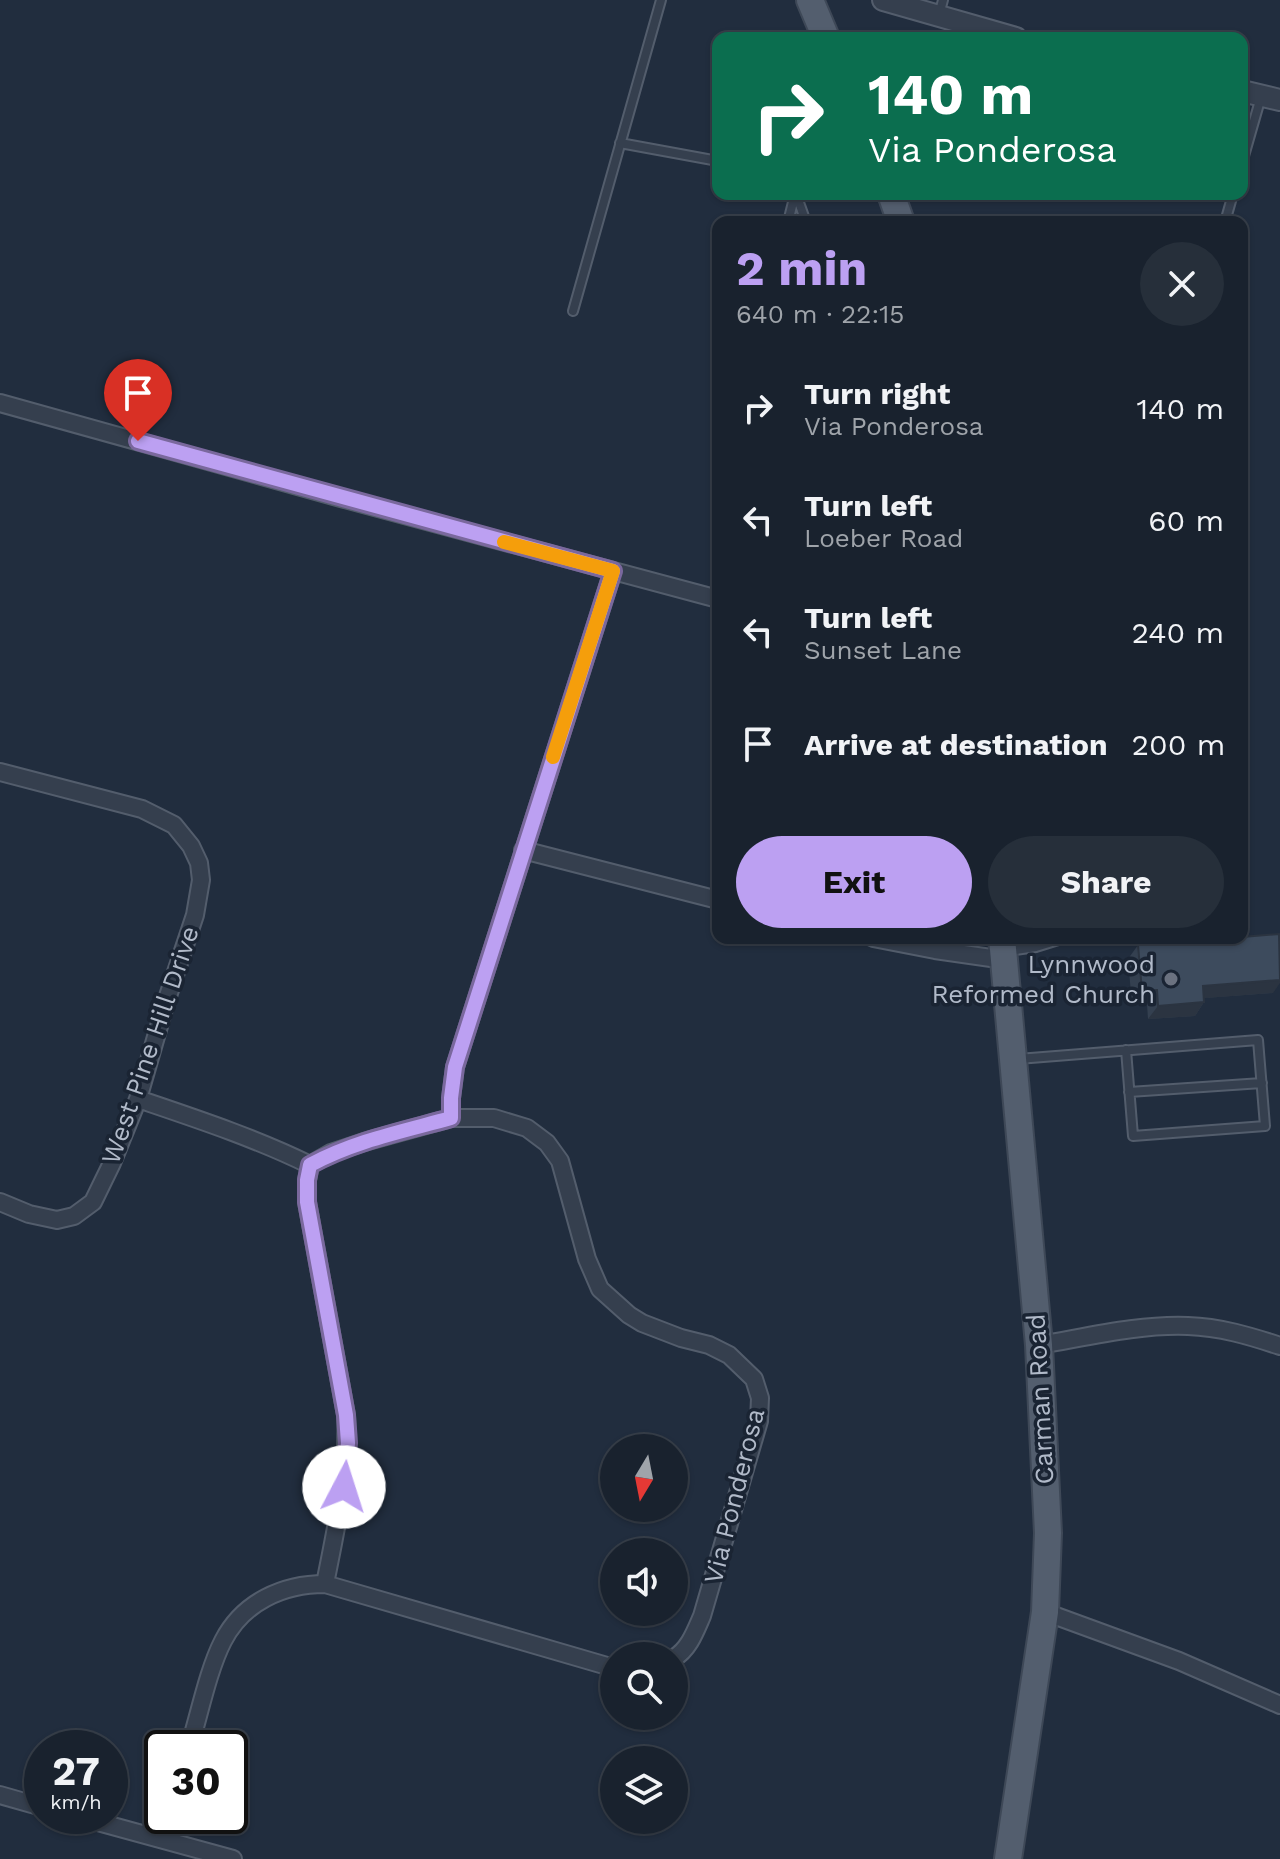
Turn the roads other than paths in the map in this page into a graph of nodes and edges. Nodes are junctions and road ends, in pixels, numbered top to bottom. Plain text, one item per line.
1 (661, 0) edge
2 (810, 0) edge
3 (883, 0) edge
4 (941, 8) edge
5 (823, 32) edge
6 (1001, 32) edge
7 (1261, 96) edge
8 (1248, 142) edge
9 (620, 143) junction
10 (712, 160) edge
11 (573, 311) dead end
12 (0, 403) edge
13 (613, 571) junction
14 (712, 597) edge
15 (0, 772) edge
16 (523, 850) junction
17 (712, 898) edge
18 (941, 944) edge
19 (1046, 944) edge
20 (1004, 950) edge
21 (1126, 1050) junction
22 (1013, 1059) junction
23 (1262, 1083) junction
24 (1129, 1092) junction
25 (138, 1099) junction
26 (451, 1118) junction
27 (310, 1165) junction
28 (0, 1202) edge
29 (1039, 1345) junction
30 (1280, 1346) edge
31 (325, 1584) junction
32 (1045, 1612) junction
33 (688, 1644) edge
34 (600, 1664) edge
35 (1280, 1705) edge
36 (194, 1730) edge
37 (0, 1795) edge
38 (24, 1802) edge
39 (128, 1830) edge
40 (165, 1834) edge
41 (163, 1839) junction
42 (233, 1859) edge
43 (1008, 1859) edge

1 - 9 lane
2 - 5 main road
3 - 4 street
4 - 6 street
7 - 8 lane
9 - 10 lane
9 - 11 lane
12 - 13 street
13 - 14 street
13 - 16 street
15 - 25 street, West Pine Hill Drive
16 - 17 street
16 - 26 street
18 - 20 street
19 - 20 lane
20 - 22 main road, Carman Road
21 - 22 lane
21 - 23 lane
21 - 24 lane
22 - 29 main road, Carman Road
23 - 24 lane
23 - 24 lane
25 - 27 street
25 - 28 street, West Pine Hill Drive
26 - 27 street, Via Ponderosa
26 - 33 street, Via Ponderosa
27 - 31 street
29 - 30 street
29 - 32 main road, Carman Road
31 - 34 street
31 - 36 street
32 - 35 street
32 - 43 main road, Carman Road
37 - 38 street
39 - 41 street
40 - 41 street
41 - 42 street

